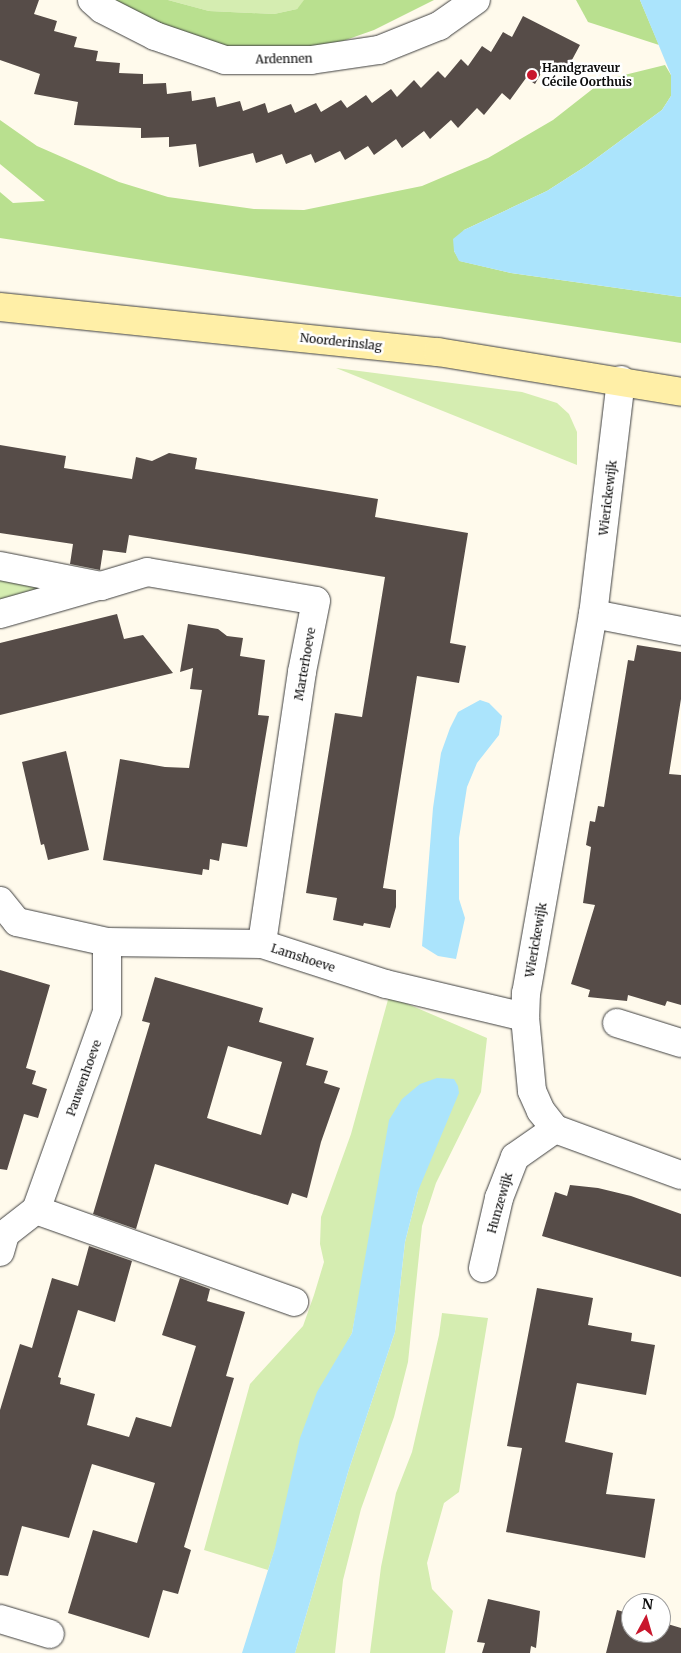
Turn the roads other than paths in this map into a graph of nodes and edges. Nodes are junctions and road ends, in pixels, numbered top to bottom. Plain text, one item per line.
1 (92, 0) edge
2 (476, 0) edge
3 (0, 307) edge
4 (621, 380) junction
5 (681, 392) edge
6 (0, 566) edge
7 (101, 586) junction
8 (0, 614) edge
9 (593, 614) junction
10 (681, 632) edge
11 (0, 901) edge
12 (107, 942) junction
13 (262, 944) junction
14 (525, 1017) junction
15 (617, 1023) dead end
16 (681, 1043) edge
17 (555, 1129) junction
18 (681, 1175) edge
19 (36, 1210) junction
20 (0, 1252) edge
21 (483, 1268) dead end
22 (294, 1302) dead end
23 (0, 1620) edge
24 (50, 1634) dead end

1 - 2 street, Ardennen
3 - 4 main road, Noorderinslag
4 - 5 main road, Noorderinslag
4 - 9 street, Wierickewijk
6 - 7 street, Marterhoeve
7 - 8 street, Marterhoeve
7 - 13 street, Marterhoeve
9 - 10 street
9 - 14 street, Wierickewijk
11 - 12 street, Lamshoeve
12 - 13 street, Lamshoeve
12 - 19 street, Pauwenhoeve
13 - 14 street, Lamshoeve
14 - 17 street, Wierickewijk
15 - 16 street
17 - 18 street
17 - 21 street, Hunzewijk
19 - 20 street
19 - 22 street
23 - 24 street

